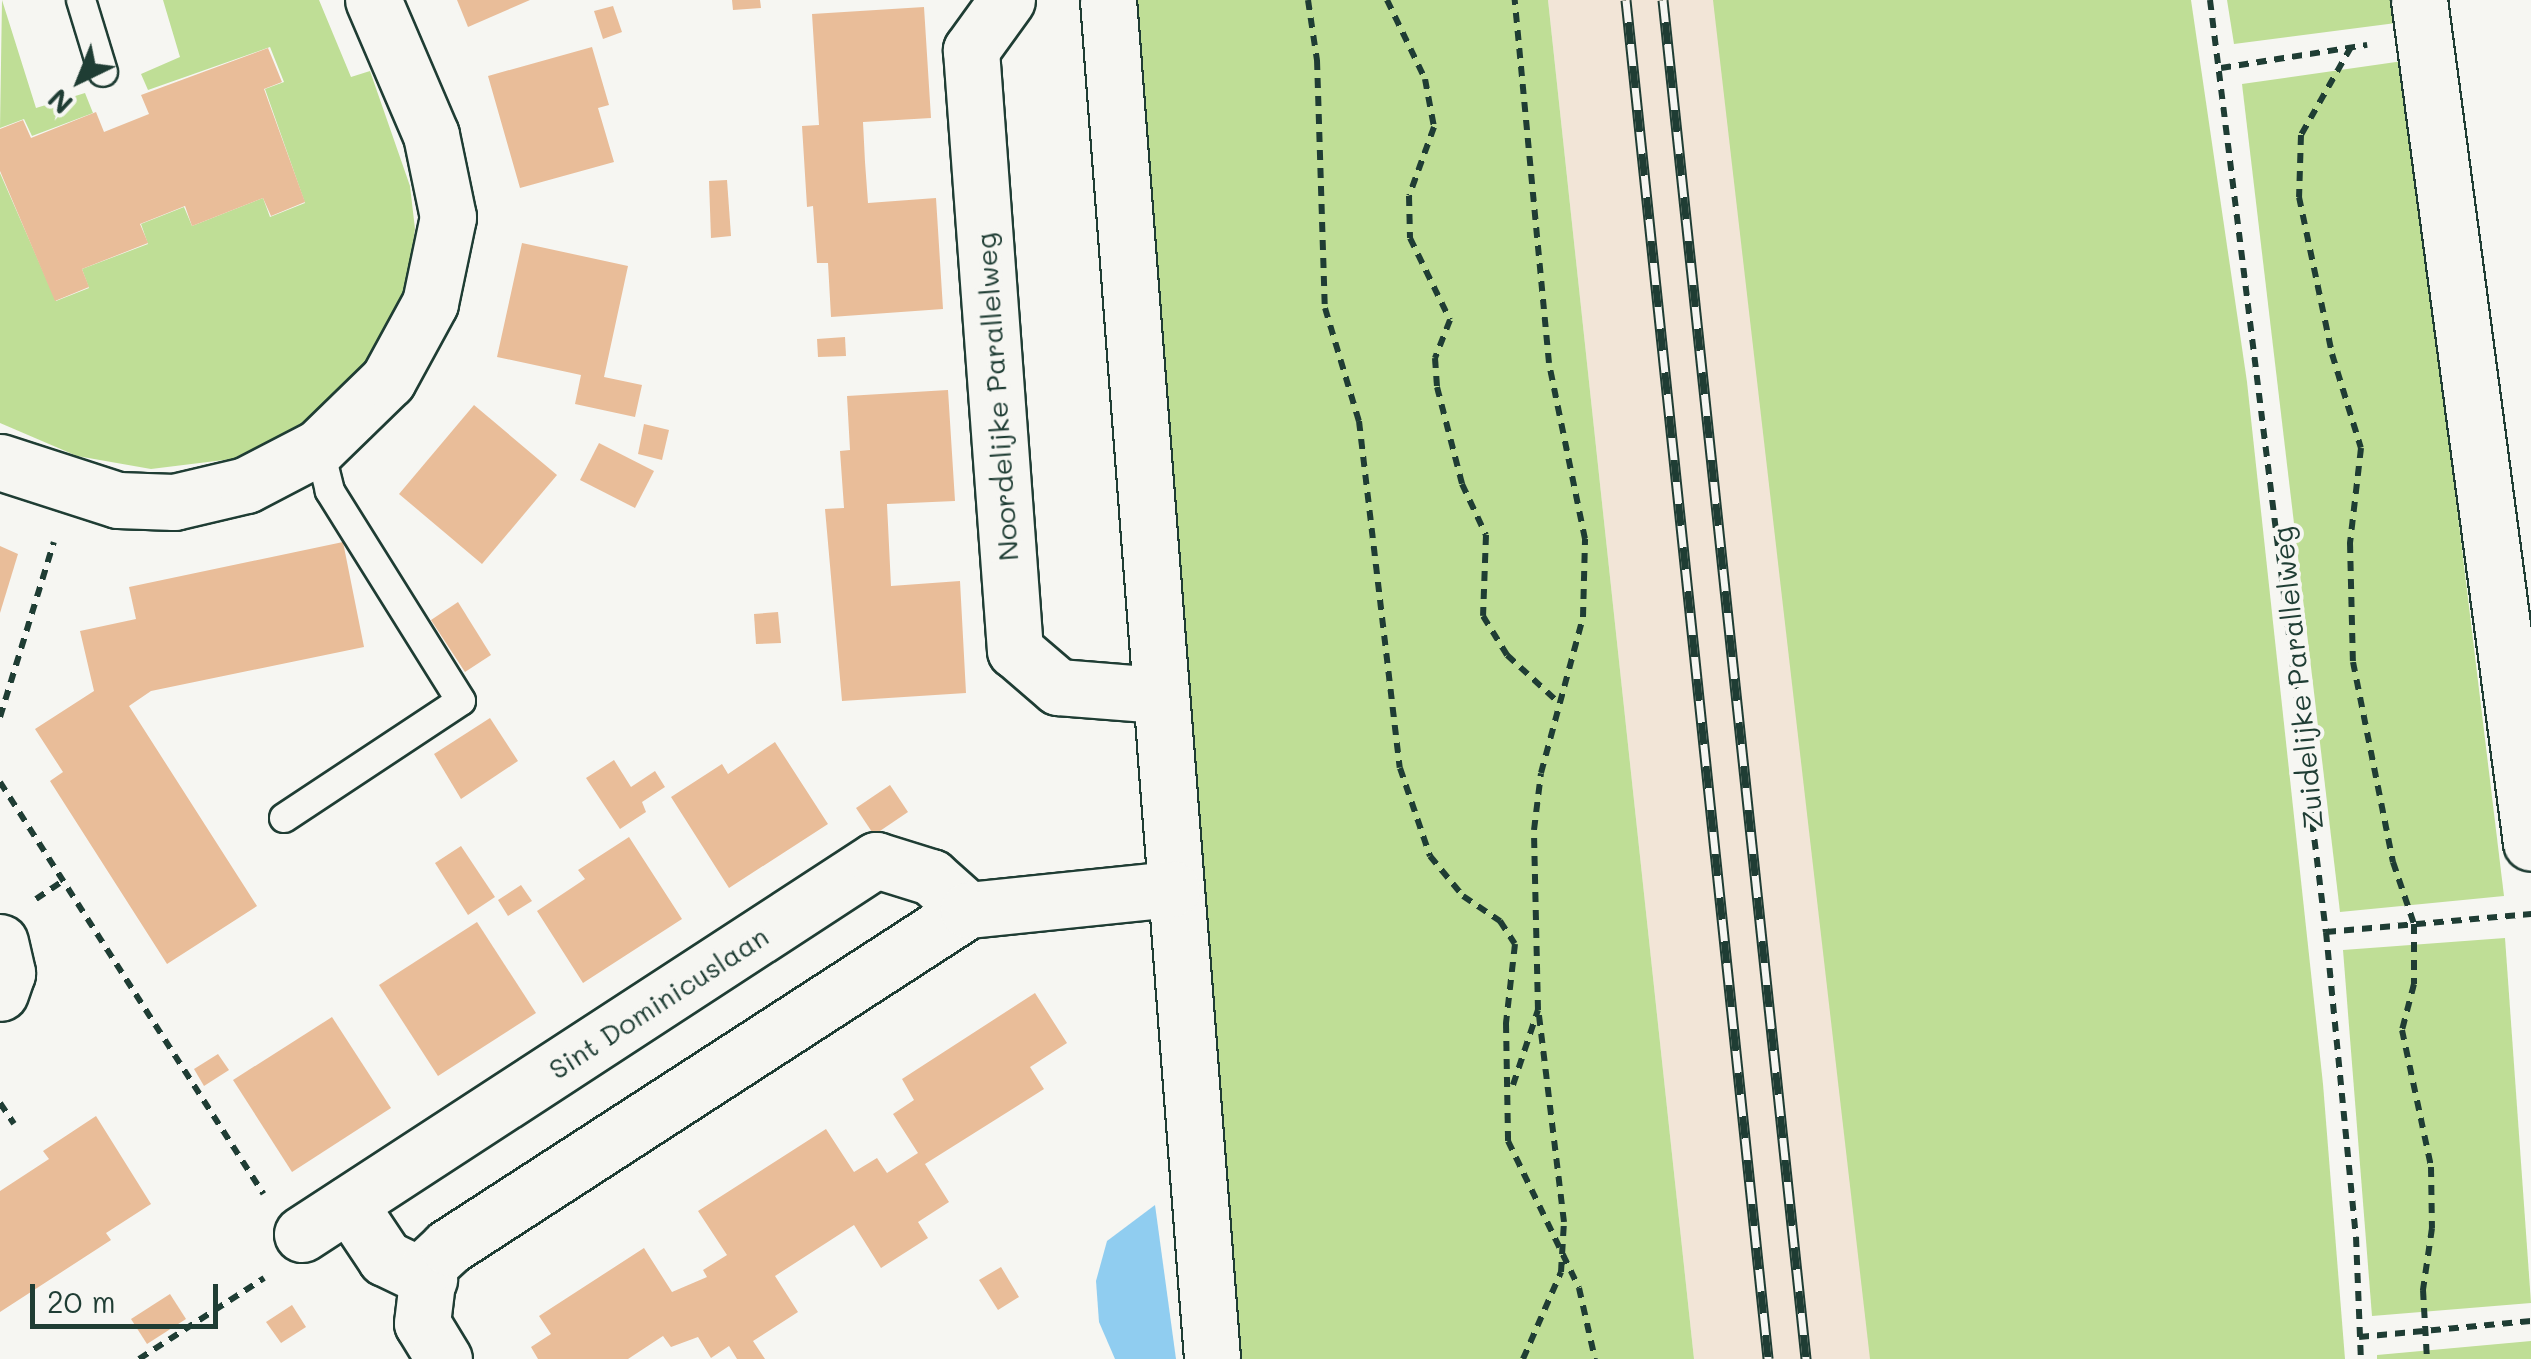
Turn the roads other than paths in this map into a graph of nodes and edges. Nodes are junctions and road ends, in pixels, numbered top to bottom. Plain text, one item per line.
1 (81, 0) edge
2 (373, 0) edge
3 (1007, 0) edge
4 (1108, 0) edge
5 (2422, 18) edge
6 (103, 72) dead end
7 (319, 448) junction
8 (0, 462) edge
9 (1157, 694) junction
10 (284, 818) dead end
11 (2531, 843) edge
12 (1172, 889) junction
13 (968, 910) junction
14 (0, 942) edge
15 (0, 993) edge
16 (350, 1204) junction
17 (298, 1237) road end
18 (429, 1279) junction
19 (444, 1359) edge
20 (1212, 1359) edge

1 - 6 lane
2 - 7 street
3 - 9 street, Noordelijke Parallelweg
4 - 9 street
5 - 11 street
7 - 8 street
7 - 10 lane
9 - 12 street
12 - 13 street
12 - 20 street
13 - 16 street, Sint Dominicuslaan
13 - 18 street
14 - 15 street
16 - 17 street, Sint Dominicuslaan
16 - 18 street
18 - 19 street

